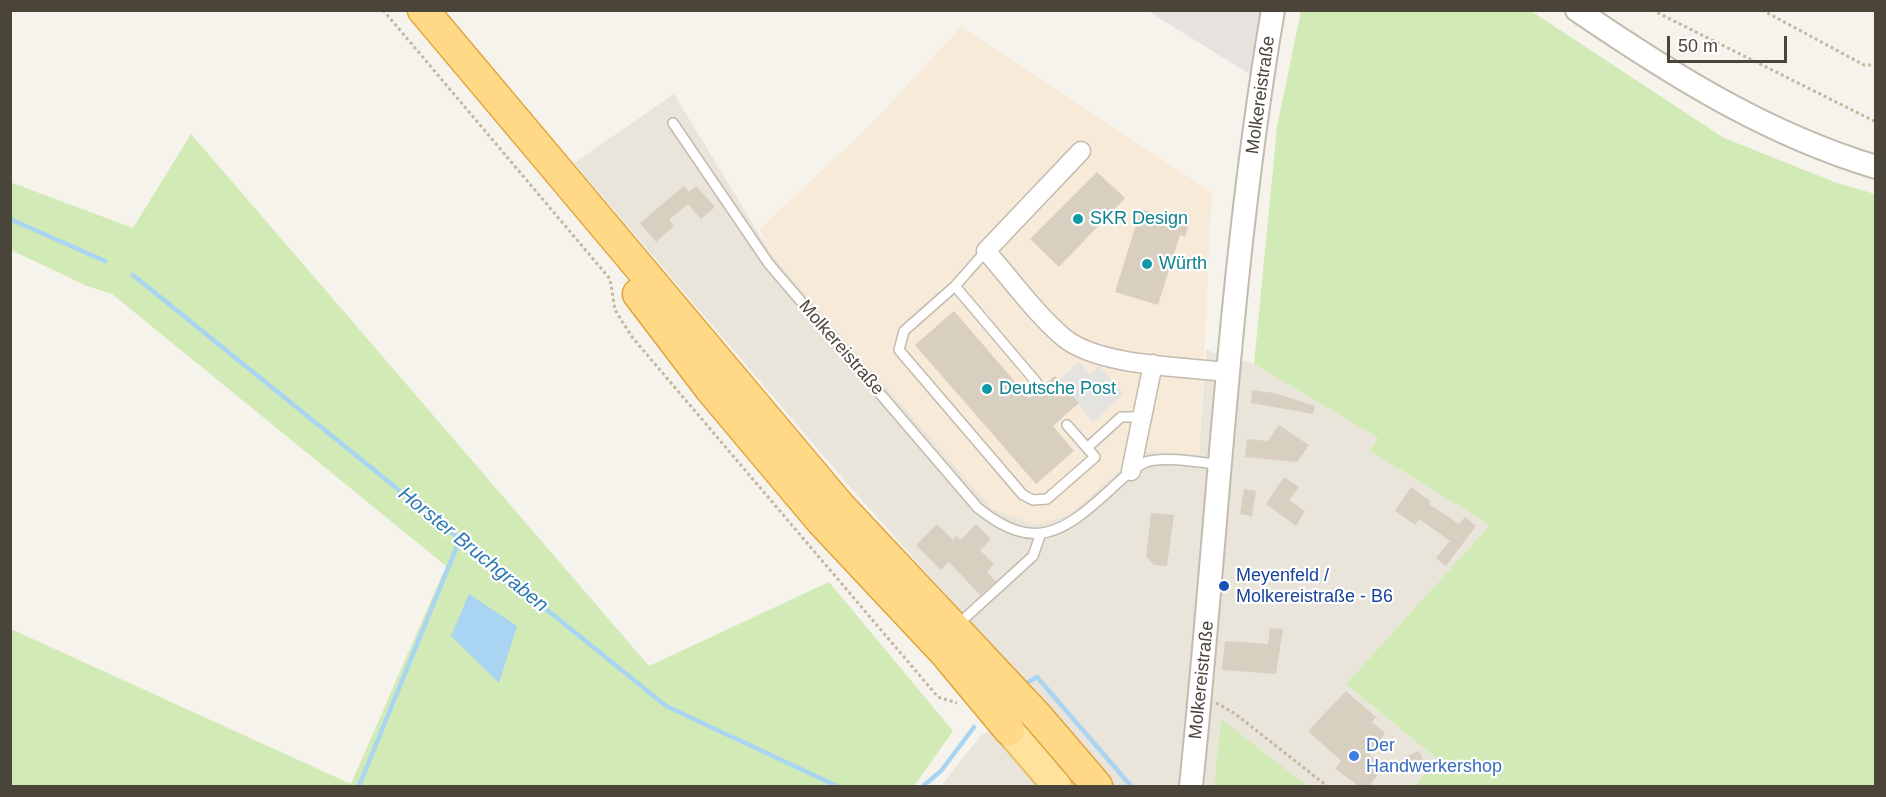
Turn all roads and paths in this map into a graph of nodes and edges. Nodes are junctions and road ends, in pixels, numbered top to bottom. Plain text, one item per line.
1 (402, 10) edge
2 (423, 10) edge
3 (1273, 10) edge
4 (1577, 10) edge
5 (1652, 10) edge
6 (1666, 10) edge
7 (1762, 10) edge
8 (1663, 16) junction
9 (1875, 64) edge
10 (1875, 122) edge
11 (673, 123) dead end
12 (1081, 151) dead end
13 (1875, 167) edge
14 (986, 251) junction
15 (955, 286) junction
16 (1153, 364) junction
17 (1228, 372) junction
18 (1037, 383) dead end
19 (1142, 417) junction
20 (1068, 425) dead end
21 (1087, 448) junction
22 (1222, 465) junction
23 (1131, 471) junction
24 (1041, 533) junction
25 (966, 617) dead end
26 (1200, 701) junction
27 (1009, 730) joint
28 (1057, 786) edge
29 (1097, 786) edge
30 (1191, 786) edge
31 (1327, 786) edge

1 - 27 highway
2 - 29 highway
3 - 17 street, Molkereistraße
4 - 13 street
5 - 8 path
6 - 8 path
7 - 9 path
8 - 10 path
11 - 24 lane, Molkereistraße
12 - 14 street
14 - 15 lane
14 - 16 street
15 - 18 lane
15 - 21 lane
16 - 17 street
16 - 19 street
17 - 22 street, Molkereistraße
19 - 21 lane
19 - 23 street
20 - 21 lane
22 - 23 lane, Molkereistraße
22 - 26 street, Molkereistraße
23 - 24 lane, Molkereistraße
24 - 25 lane
26 - 30 street, Molkereistraße
26 - 31 path
27 - 28 main road

